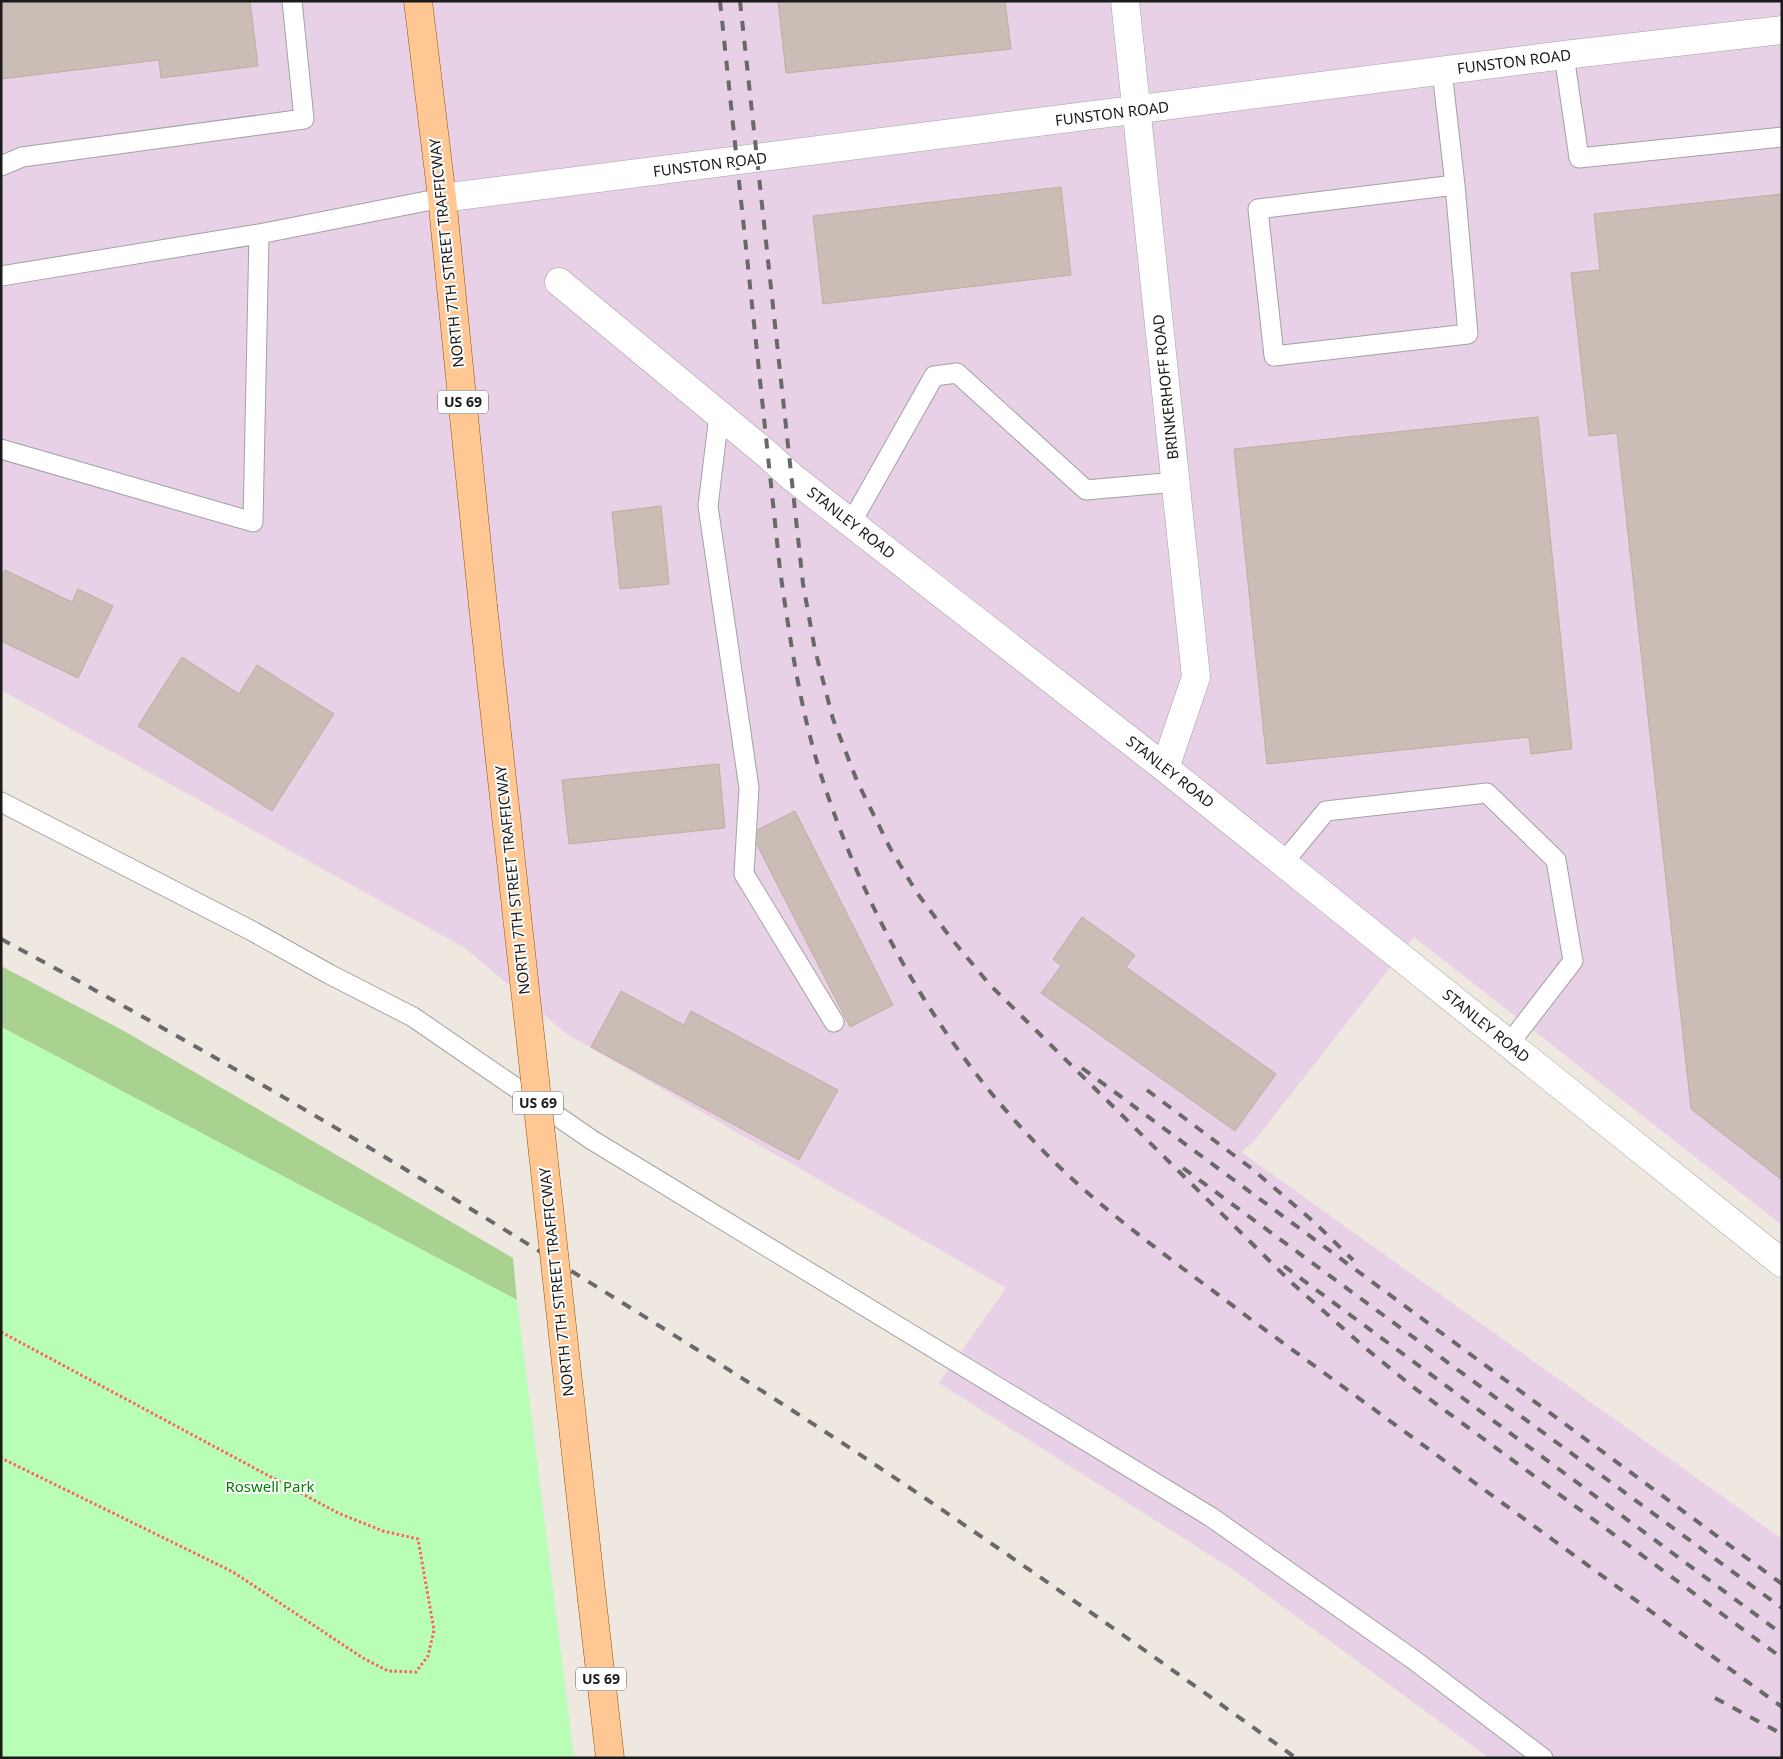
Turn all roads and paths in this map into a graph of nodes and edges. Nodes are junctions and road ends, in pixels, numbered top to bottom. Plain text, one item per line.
1 (292, 1) edge
2 (418, 1) edge
3 (1125, 1) edge
4 (1782, 30) edge
5 (1564, 55) junction
6 (1442, 71) junction
7 (1137, 111) junction
8 (1782, 136) edge
9 (1, 166) edge
10 (1455, 185) junction
11 (442, 198) junction
12 (259, 234) junction
13 (1, 276) edge
14 (559, 282) dead end
15 (719, 415) junction
16 (1, 449) edge
17 (1176, 482) junction
18 (851, 523) junction
19 (1165, 768) junction
20 (1, 802) edge
21 (1283, 863) junction
22 (834, 1022) dead end
23 (1509, 1044) junction
24 (1782, 1262) edge
25 (1, 1332) edge
26 (1, 1458) edge
27 (610, 1758) edge
28 (1543, 1758) edge

1 - 9 lane
2 - 11 main road, NORTH 7TH STREET TRAFFICWAY / US 69
3 - 7 street, BRINKERHOFF ROAD
4 - 5 street, FUNSTON ROAD
5 - 6 street, FUNSTON ROAD
5 - 8 lane
6 - 7 street, FUNSTON ROAD
6 - 10 lane
7 - 11 street, FUNSTON ROAD
7 - 17 street, BRINKERHOFF ROAD
10 - 10 lane
11 - 12 lane
11 - 27 main road, NORTH 7TH STREET TRAFFICWAY / US 69, bridge
12 - 13 lane
12 - 16 lane
14 - 15 street, STANLEY ROAD
15 - 18 street, STANLEY ROAD
15 - 22 lane
17 - 18 lane
17 - 19 street, BRINKERHOFF ROAD
18 - 19 street, STANLEY ROAD
19 - 21 street, STANLEY ROAD
20 - 28 lane
21 - 23 street, STANLEY ROAD
21 - 23 lane
23 - 24 street, STANLEY ROAD
25 - 26 path

